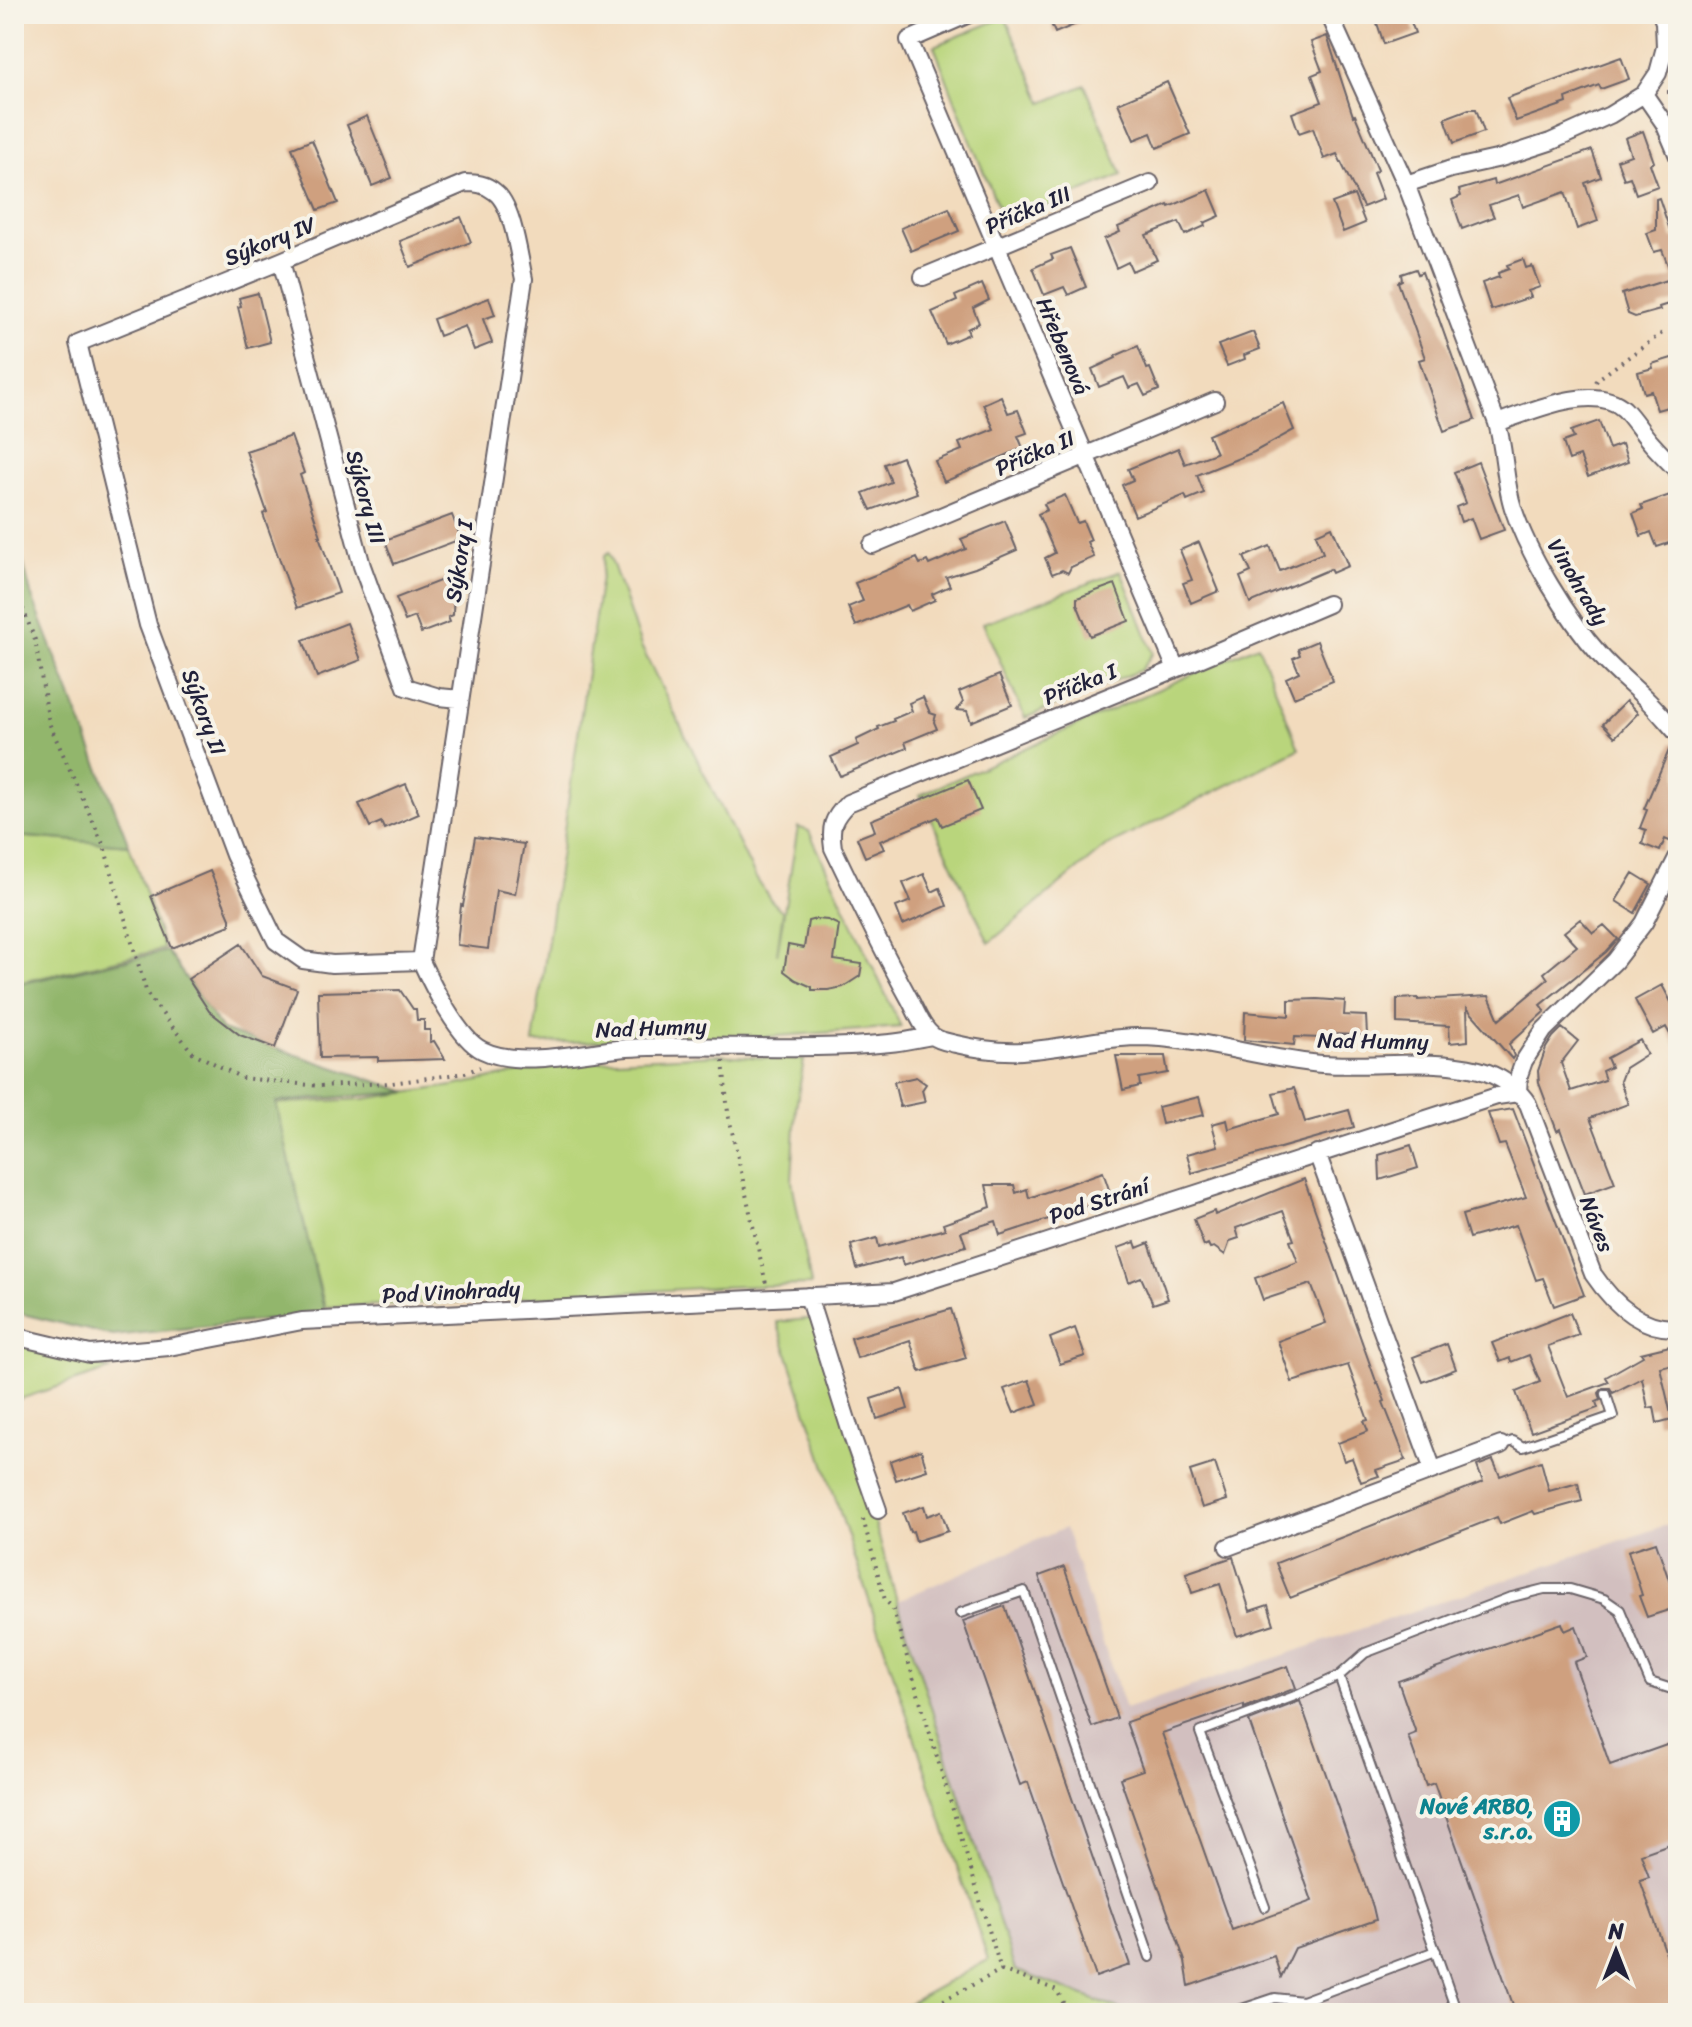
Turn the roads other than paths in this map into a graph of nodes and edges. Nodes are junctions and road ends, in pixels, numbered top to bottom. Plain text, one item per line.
1 (969, 14) edge
2 (1329, 14) edge
3 (1661, 14) edge
4 (1644, 94) junction
5 (1678, 156) edge
6 (478, 183) joint
7 (1150, 183) dead end
8 (1406, 184) junction
9 (997, 247) junction
10 (281, 261) junction
11 (923, 277) dead end
12 (78, 343) joint
13 (1215, 401) dead end
14 (1497, 423) junction
15 (1085, 455) junction
16 (1678, 471) edge
17 (872, 545) dead end
18 (1328, 604) dead end
19 (1176, 669) junction
20 (460, 699) junction
21 (1678, 734) edge
22 (1678, 856) edge
23 (421, 961) junction
24 (932, 1036) junction
25 (1518, 1093) junction
26 (1317, 1153) junction
27 (894, 1292) joint
28 (808, 1296) junction
29 (1678, 1328) edge
30 (14, 1336) edge
31 (1606, 1394) dead end
32 (1501, 1445) joint
33 (1433, 1470) junction
34 (870, 1512) road end
35 (1228, 1547) dead end
36 (960, 1613) dead end
37 (1339, 1676) junction
38 (1678, 1691) edge
39 (1265, 1907) dead end
40 (1436, 1951) junction
41 (1150, 1957) dead end
42 (1302, 2001) junction
43 (1230, 2013) edge
44 (1307, 2013) edge
45 (1457, 2013) edge

1 - 9 street, Hřebenová
2 - 8 street, Vinohrady
3 - 4 street
4 - 5 street
4 - 8 street
6 - 10 street, Sýkory IV
6 - 20 street, Sýkory I
7 - 9 street, Příčka III
8 - 14 street, Vinohrady
9 - 11 street, Příčka III
9 - 15 street, Hřebenová
10 - 12 street, Sýkory IV
10 - 20 street, Sýkory III
12 - 23 street, Sýkory II
13 - 15 street, Příčka II
14 - 16 street
14 - 21 street, Vinohrady
15 - 17 street, Příčka II
15 - 19 street, Hřebenová
18 - 19 street, Příčka I
19 - 24 street, Příčka I
20 - 23 street, Sýkory I
22 - 25 street
23 - 24 street, Nad Humny
24 - 25 street, Nad Humny
25 - 26 street, Pod Strání
25 - 29 street, Náves
26 - 27 street, Pod Strání
26 - 33 street
27 - 28 street, Pod Vinohrady
28 - 30 street, Pod Vinohrady
28 - 34 street
31 - 32 lane
32 - 33 street
33 - 35 street
36 - 41 lane
37 - 38 lane
37 - 39 lane
37 - 40 lane
40 - 42 lane
40 - 45 lane
42 - 43 lane
42 - 44 lane

